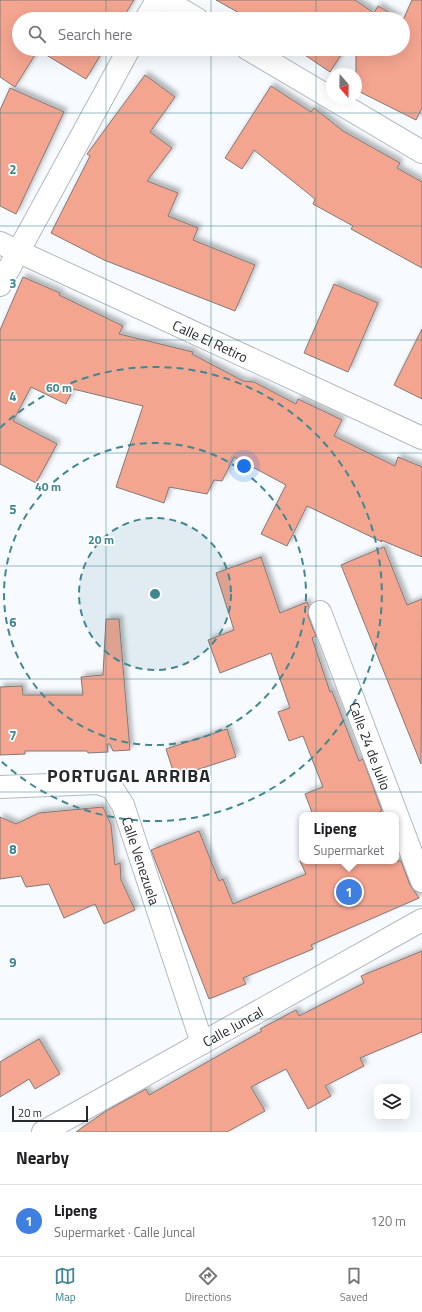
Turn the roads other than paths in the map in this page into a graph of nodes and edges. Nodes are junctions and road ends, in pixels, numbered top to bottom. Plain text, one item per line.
1 (157, 0) edge
2 (165, 0) edge
3 (150, 12) edge
4 (185, 12) edge
5 (125, 56) edge
6 (260, 56) edge
7 (422, 152) edge
8 (9, 247) edge
9 (0, 285) edge
10 (422, 438) edge
11 (320, 612) dead end
12 (0, 787) edge
13 (396, 812) edge
14 (399, 820) edge
15 (422, 881) edge
16 (422, 920) edge
17 (202, 1043) junction
18 (43, 1132) edge

1 - 3 street
2 - 4 street
5 - 8 street
6 - 7 street
8 - 9 street
8 - 10 street, Calle El Retiro
11 - 13 street, Calle 24 de Julio
12 - 17 street, Calle Venezuela
14 - 15 street, Calle 24 de Julio
16 - 17 street, Calle Juncal
17 - 18 street, Calle Juncal

